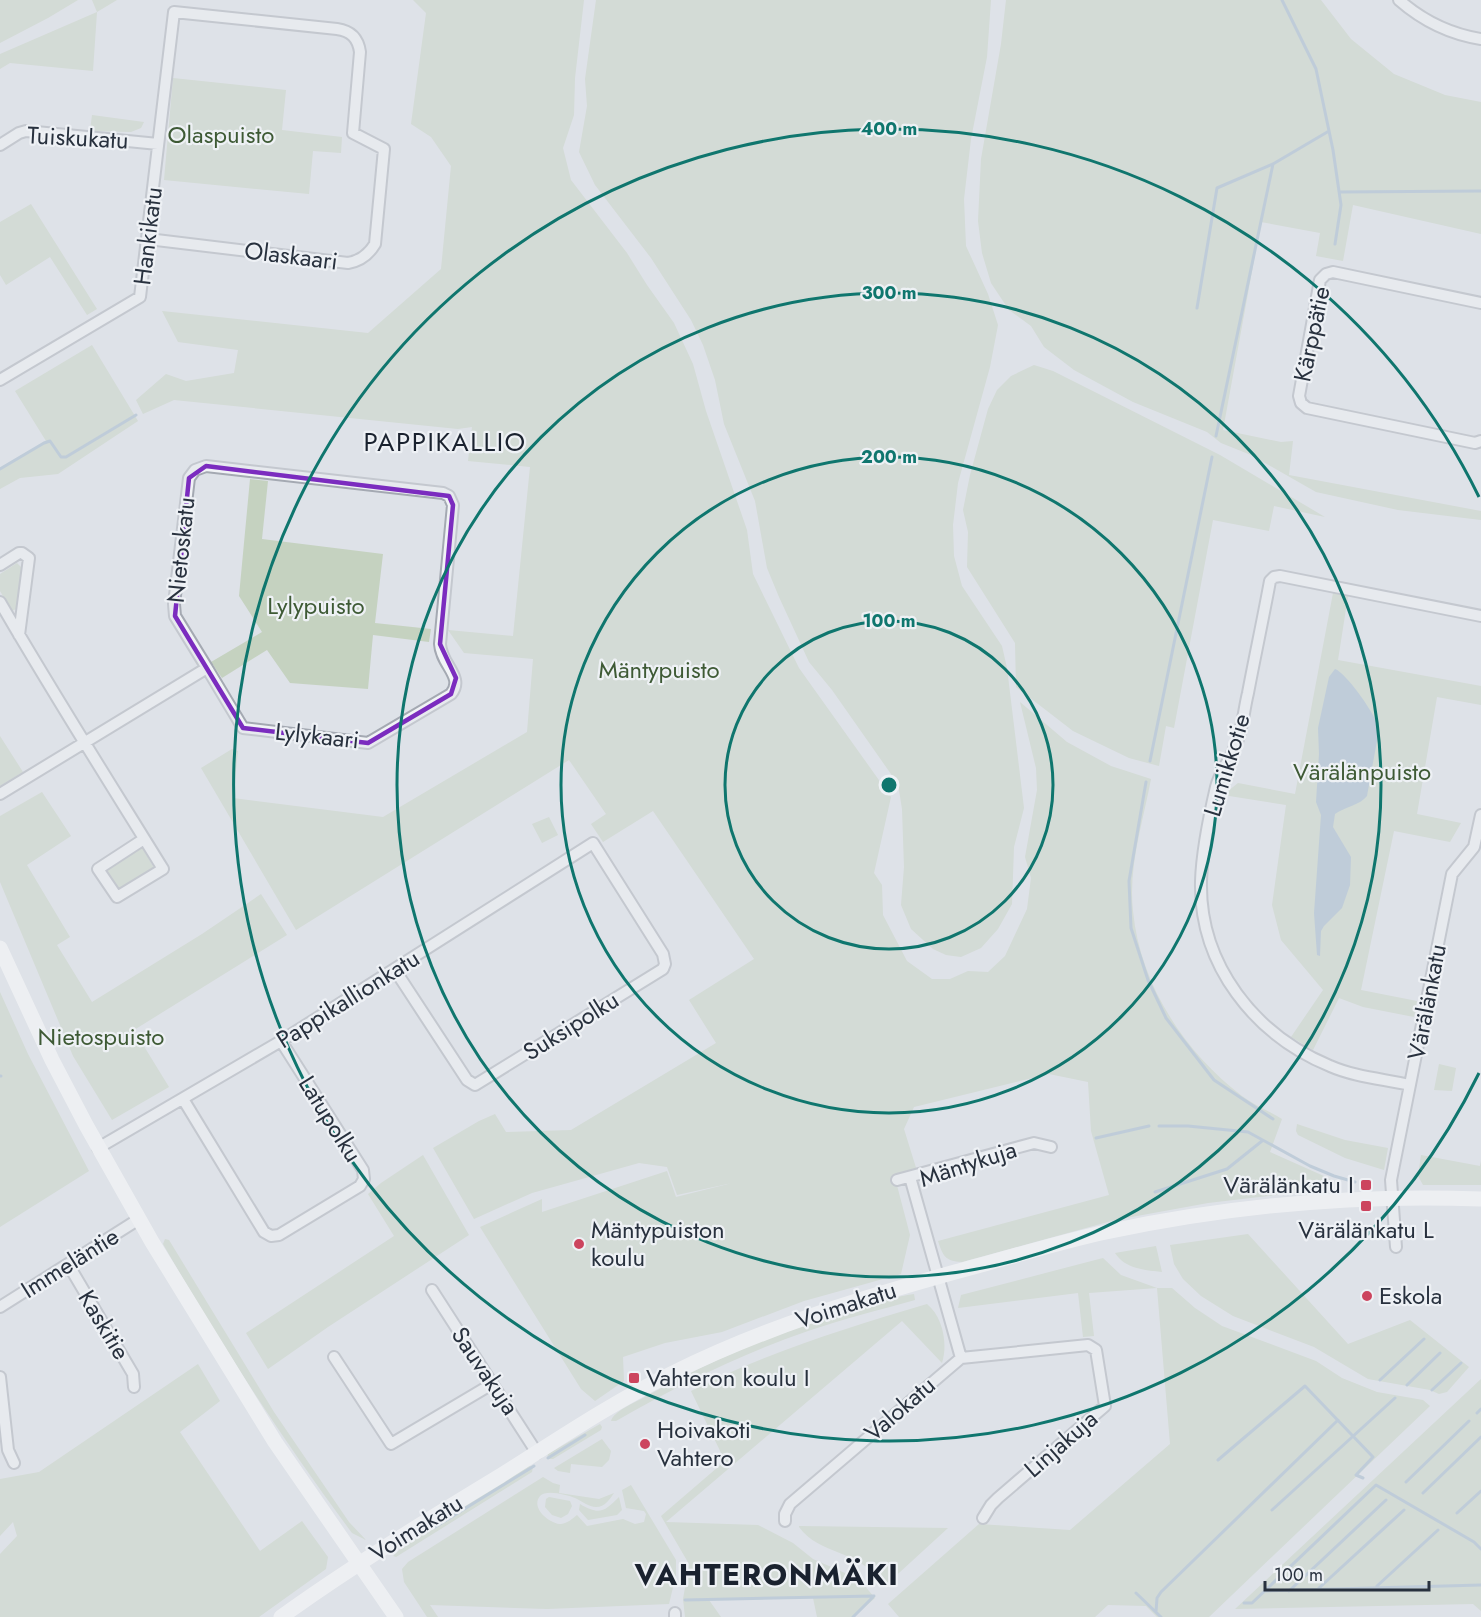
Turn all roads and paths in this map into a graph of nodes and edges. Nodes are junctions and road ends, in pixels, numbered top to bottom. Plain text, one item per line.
1 (1399, 0) edge
2 (174, 12) joint
3 (1481, 39) edge
4 (158, 144) junction
5 (0, 145) edge
6 (148, 239) junction
7 (1481, 303) edge
8 (0, 380) edge
9 (1481, 441) edge
10 (443, 493) joint
11 (0, 565) edge
12 (0, 602) edge
13 (1481, 616) edge
14 (19, 635) junction
15 (207, 668) junction
16 (84, 743) junction
17 (0, 794) edge
18 (1481, 815) edge
19 (144, 838) junction
20 (593, 843) joint
21 (0, 948) edge
22 (395, 970) junction
23 (281, 1041) junction
24 (1410, 1085) junction
25 (183, 1099) junction
26 (1051, 1147) dead end
27 (98, 1148) junction
28 (910, 1178) junction
29 (897, 1180) dead end
30 (1392, 1197) junction
31 (1481, 1199) edge
32 (139, 1219) junction
33 (1396, 1247) dead end
34 (68, 1264) junction
35 (939, 1277) junction
36 (432, 1290) dead end
37 (0, 1306) edge
38 (334, 1358) dead end
39 (961, 1358) junction
40 (0, 1377) edge
41 (492, 1384) junction
42 (135, 1387) dead end
43 (537, 1453) junction
44 (14, 1463) dead end
45 (983, 1518) dead end
46 (785, 1521) dead end
47 (360, 1564) junction
48 (281, 1617) edge
49 (396, 1617) edge

1 - 3 street
2 - 4 street, Hankikatu
2 - 6 street, Olaskaari
4 - 5 street, Tuiskukatu
4 - 6 street, Hankikatu
6 - 8 street, Hankikatu
7 - 9 street, Kärppätie
10 - 15 street, Nietoskatu
10 - 15 street, Lylykaari
11 - 14 street
12 - 14 street
13 - 24 street, Lumikkotie
14 - 16 street
15 - 16 street
16 - 17 street
16 - 19 street
18 - 24 street, Värälänkatu
19 - 19 street
20 - 22 street, Pappikallionkatu
20 - 22 street, Suksipolku
21 - 27 street
22 - 23 street, Pappikallionkatu
23 - 25 street, Pappikallionkatu
23 - 25 street, Latupolku
24 - 30 street, Värälänkatu
25 - 27 street, Pappikallionkatu
26 - 28 street, Mäntykuja
27 - 32 street
28 - 29 street
28 - 35 street, Mäntykuja
30 - 31 street, Voimakatu
30 - 33 street, Värälänkatu
30 - 35 street, Voimakatu
32 - 34 street, Immeläntie
32 - 47 street
34 - 37 street, Immeläntie
34 - 42 street, Kaskitie
35 - 39 street
35 - 43 street, Voimakatu
36 - 41 street, Sauvakuja
38 - 41 street
39 - 45 street, Linjakuja
39 - 46 street, Valokatu
40 - 44 street
41 - 43 street, Sauvakuja
43 - 47 street, Voimakatu
47 - 48 street, Voimakatu
47 - 49 street

